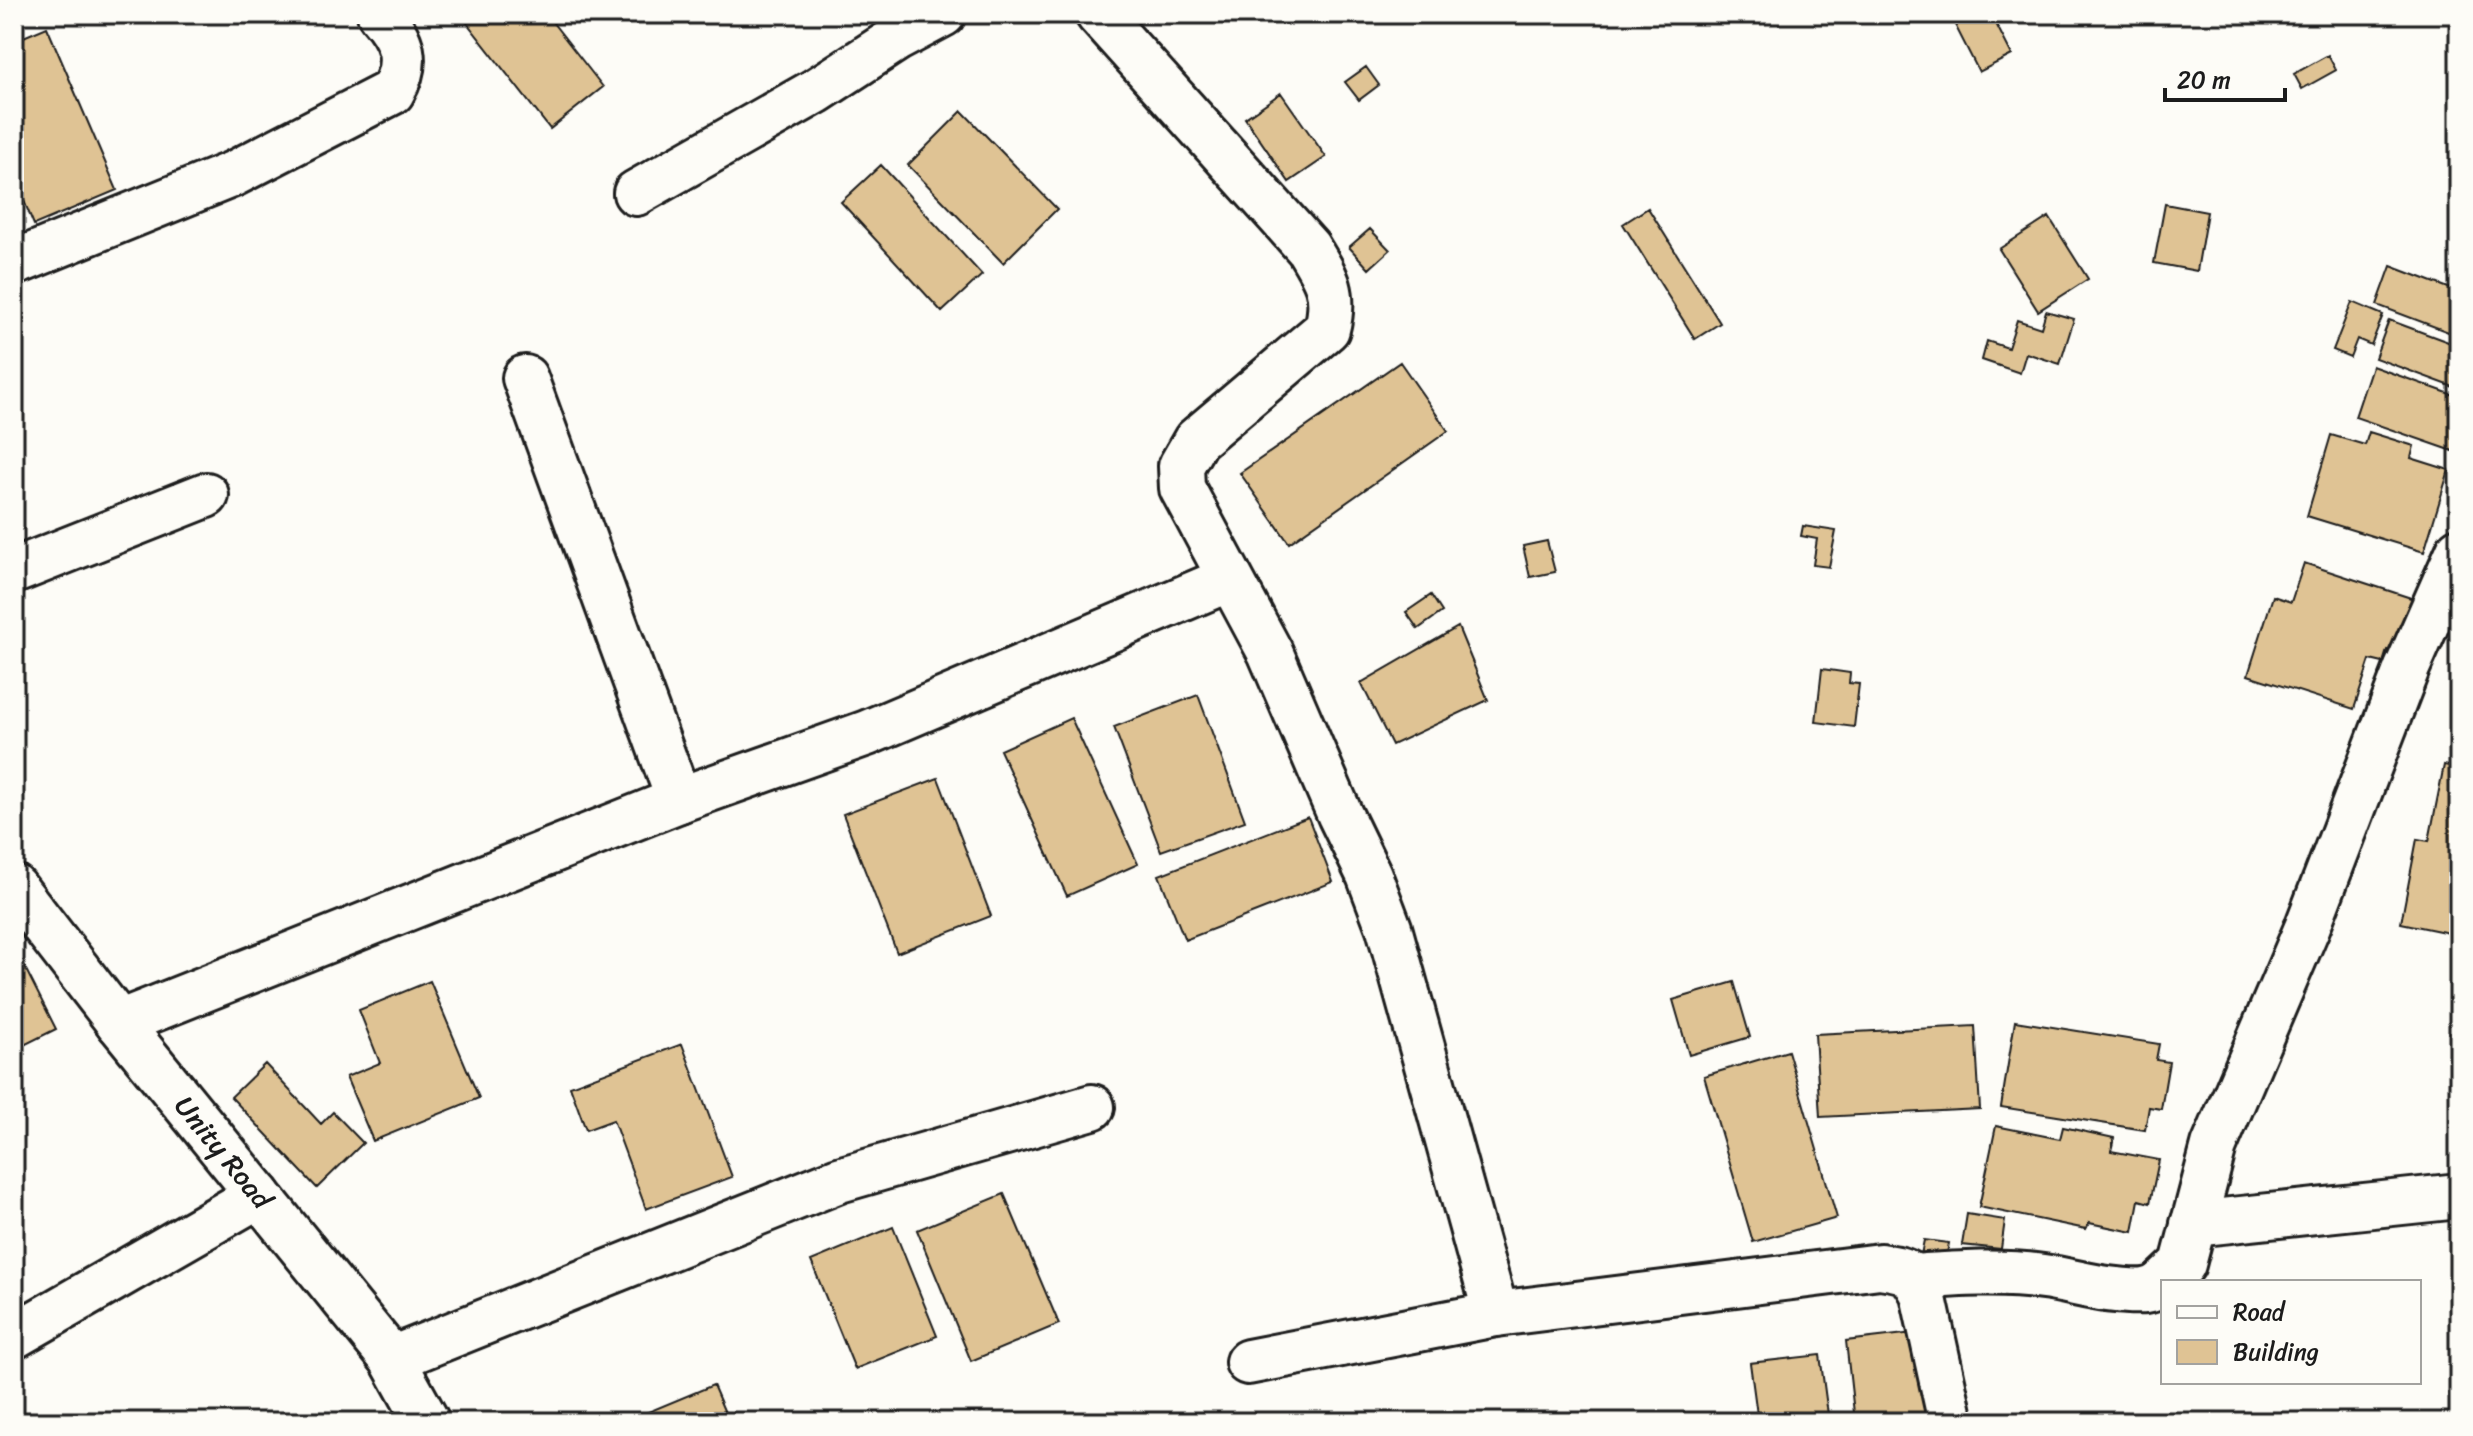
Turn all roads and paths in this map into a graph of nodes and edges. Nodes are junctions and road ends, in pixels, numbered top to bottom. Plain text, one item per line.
1 (380, 14) edge
2 (943, 14) edge
3 (1098, 14) edge
4 (636, 193) dead end
5 (14, 263) edge
6 (525, 378) dead end
7 (206, 495) dead end
8 (2459, 550) edge
9 (14, 571) edge
10 (1229, 579) junction
11 (679, 800) junction
12 (14, 887) edge
13 (119, 1023) junction
14 (1092, 1107) dead end
15 (259, 1195) junction
16 (2459, 1196) edge
17 (2193, 1224) junction
18 (1914, 1277) junction
19 (2167, 1280) edge
20 (2161, 1285) edge
21 (1496, 1314) junction
22 (14, 1336) edge
23 (392, 1359) junction
24 (1248, 1362) dead end
25 (427, 1422) edge
26 (1951, 1422) edge

1 - 5 street
2 - 4 street
3 - 10 street
6 - 11 street
7 - 9 street
8 - 17 street
10 - 11 street
10 - 21 street
11 - 13 street
12 - 13 street, Unity Road
13 - 15 street, Unity Road
14 - 23 street
15 - 22 street
15 - 23 street, Unity Road
16 - 17 street
17 - 19 street
18 - 20 street
18 - 21 street
18 - 26 street
21 - 24 street
23 - 25 street, Unity Road

